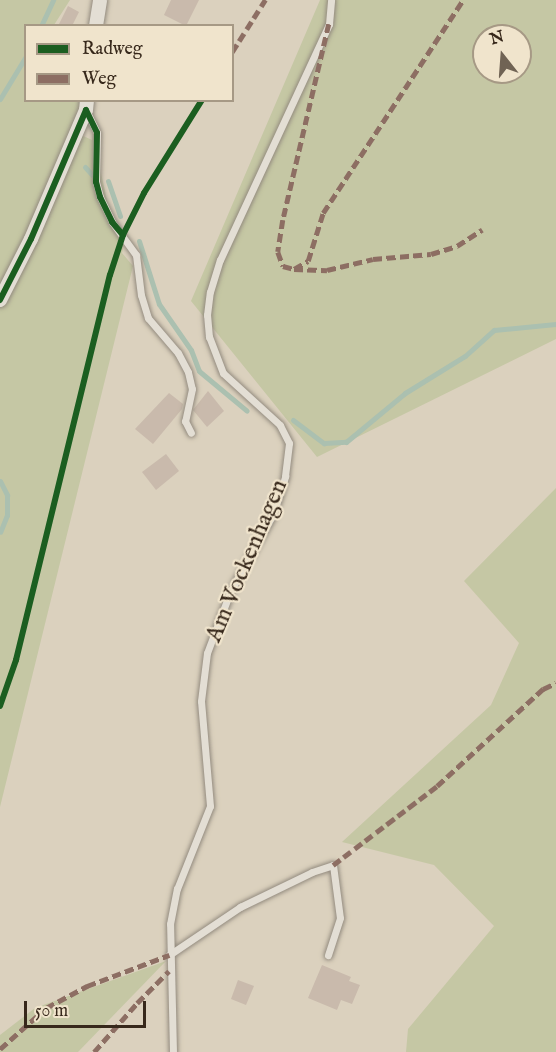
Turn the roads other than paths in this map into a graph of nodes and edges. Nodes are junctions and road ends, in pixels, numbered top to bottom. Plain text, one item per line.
1 (100, 0) edge
2 (331, 0) edge
3 (96, 24) edge
4 (87, 105) edge
5 (0, 300) edge
6 (191, 433) dead end
7 (169, 955) junction
8 (328, 955) dead end
9 (173, 1052) edge

1 - 3 street
2 - 7 lane, Am Vockenhagen
4 - 5 street
4 - 6 lane
7 - 8 lane
7 - 9 lane, Am Vockenhagen

